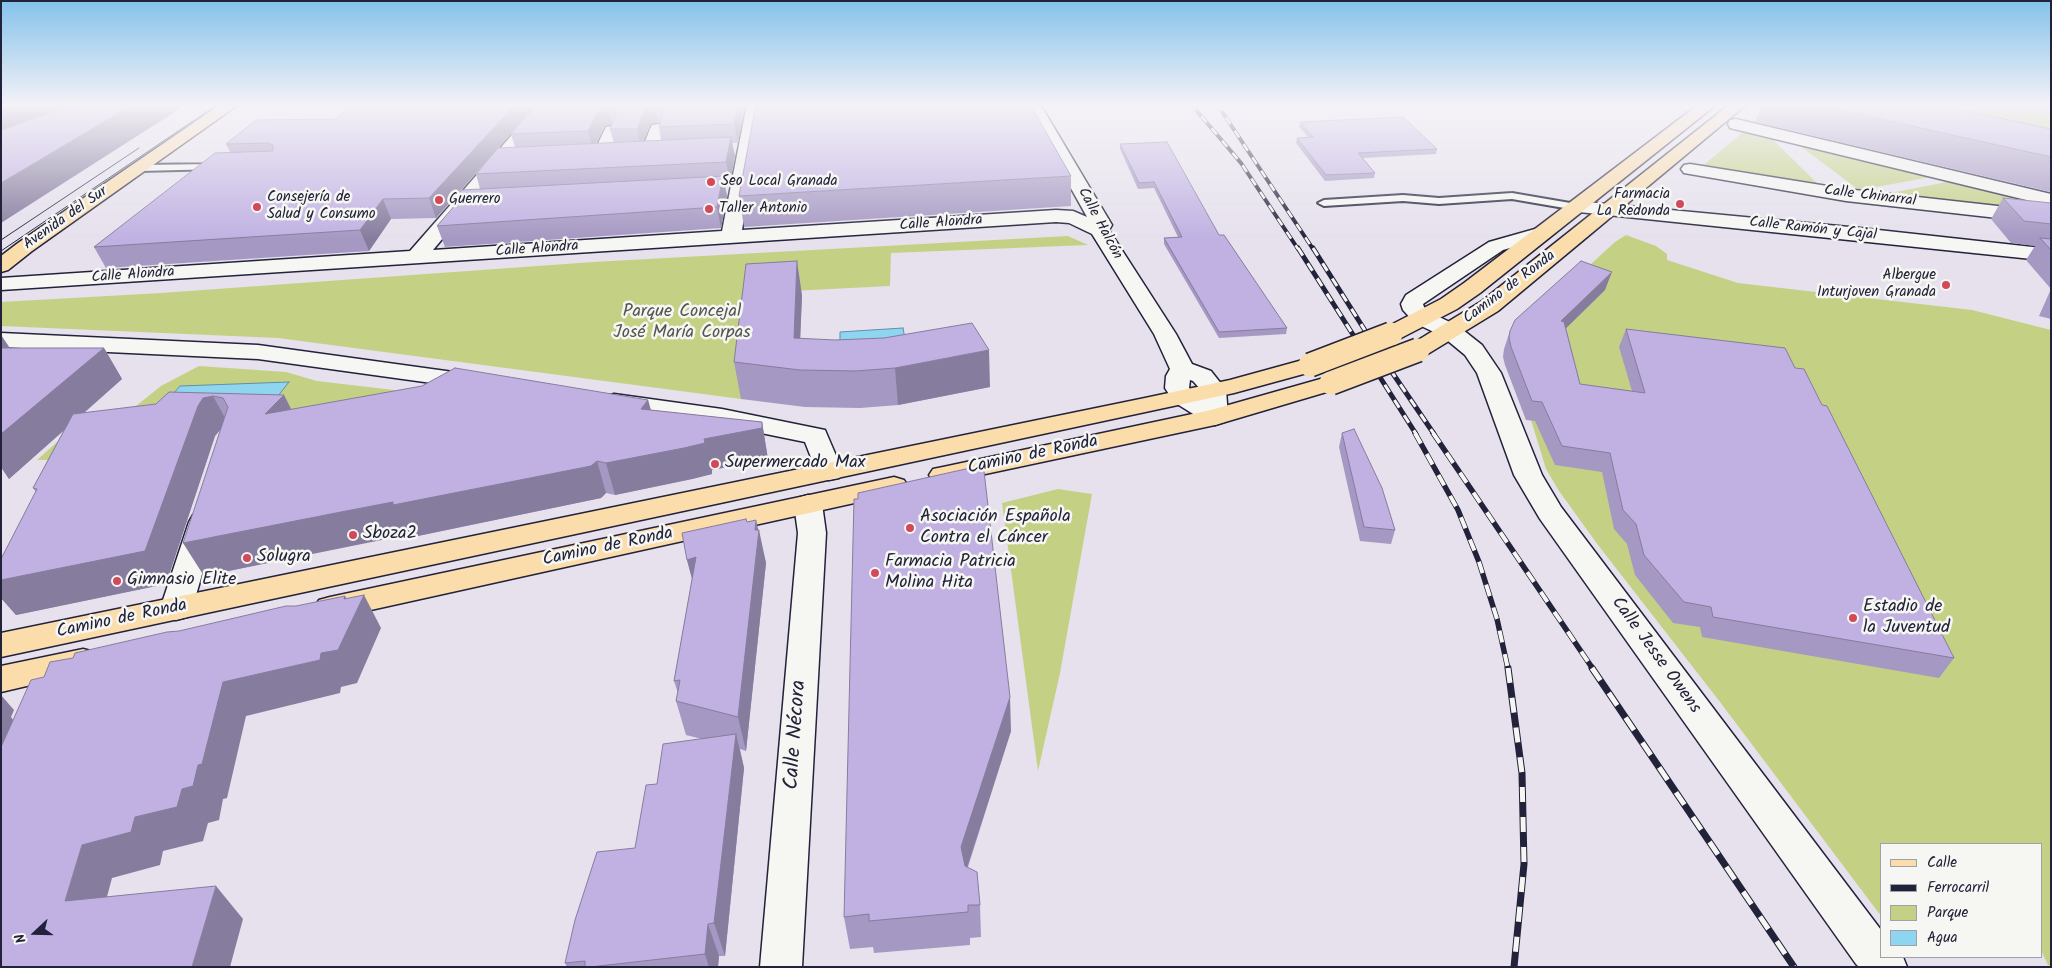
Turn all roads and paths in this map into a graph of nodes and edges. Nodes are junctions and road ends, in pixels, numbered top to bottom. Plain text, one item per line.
1 (165, 149) edge
2 (508, 149) edge
3 (604, 149) edge
4 (651, 149) edge
5 (740, 149) edge
6 (1058, 149) edge
7 (1651, 149) edge
8 (1684, 149) edge
9 (1840, 149) edge
10 (668, 153) edge
11 (649, 154) junction
12 (601, 156) junction
13 (582, 157) edge
14 (525, 160) edge
15 (498, 161) junction
16 (227, 167) edge
17 (138, 168) junction
18 (1690, 169) dead end
19 (2051, 200) edge
20 (489, 201) edge
21 (462, 202) junction
22 (1324, 203) dead end
23 (1091, 206) junction
24 (1576, 207) junction
25 (1608, 211) junction
26 (1073, 217) junction
27 (2051, 218) edge
28 (1100, 230) junction
29 (1542, 233) joint
30 (731, 238) junction
31 (2051, 255) edge
32 (416, 257) junction
33 (1, 266) edge
34 (1, 284) edge
35 (1437, 325) junction
36 (1, 340) edge
37 (1182, 370) junction
38 (495, 385) edge
39 (1183, 398) junction
40 (594, 399) edge
41 (1215, 404) junction
42 (829, 472) junction
43 (212, 493) edge
44 (808, 504) junction
45 (176, 609) junction
46 (307, 613) edge
47 (1, 645) edge
48 (106, 656) edge
49 (1, 679) edge
50 (781, 967) edge
51 (1886, 967) edge

1 - 17 main road, Avenida del Sur
2 - 15 street
3 - 12 street
4 - 11 street
5 - 30 street
6 - 23 street, Calle Halcón
7 - 24 main road, Camino de Ronda
8 - 25 main road, Camino de Ronda
9 - 19 street, Calle Chinarral
10 - 11 street
11 - 12 street
12 - 13 street
14 - 15 street
15 - 21 street
16 - 17 lane
17 - 33 main road, Avenida del Sur
18 - 27 street, Calle Chinarral
20 - 21 street
21 - 32 street
22 - 24 lane
23 - 26 street
23 - 28 street, Calle Halcón
24 - 25 street, Calle Ramón y Cajal
24 - 29 main road, Camino de Ronda
25 - 31 street, Calle Ramón y Cajal
25 - 35 main road, Camino de Ronda
26 - 28 street, Calle Alondra
26 - 30 street, Calle Alondra
28 - 37 street, Calle Halcón
29 - 35 street
30 - 32 street, Calle Alondra
32 - 34 street, Calle Alondra
35 - 41 main road, Camino de Ronda, bridge
35 - 41 main road, Camino de Ronda, bridge
35 - 51 street, Calle Jesse Owens
36 - 38 street
37 - 39 street
37 - 41 street
39 - 41 street
39 - 42 main road, Camino de Ronda
40 - 42 street
41 - 44 main road, Camino de Ronda
42 - 45 main road, Camino de Ronda
43 - 45 street
44 - 46 main road, Camino de Ronda
44 - 50 street, Calle Nécora
45 - 47 main road, Camino de Ronda
48 - 49 main road, Camino de Ronda

